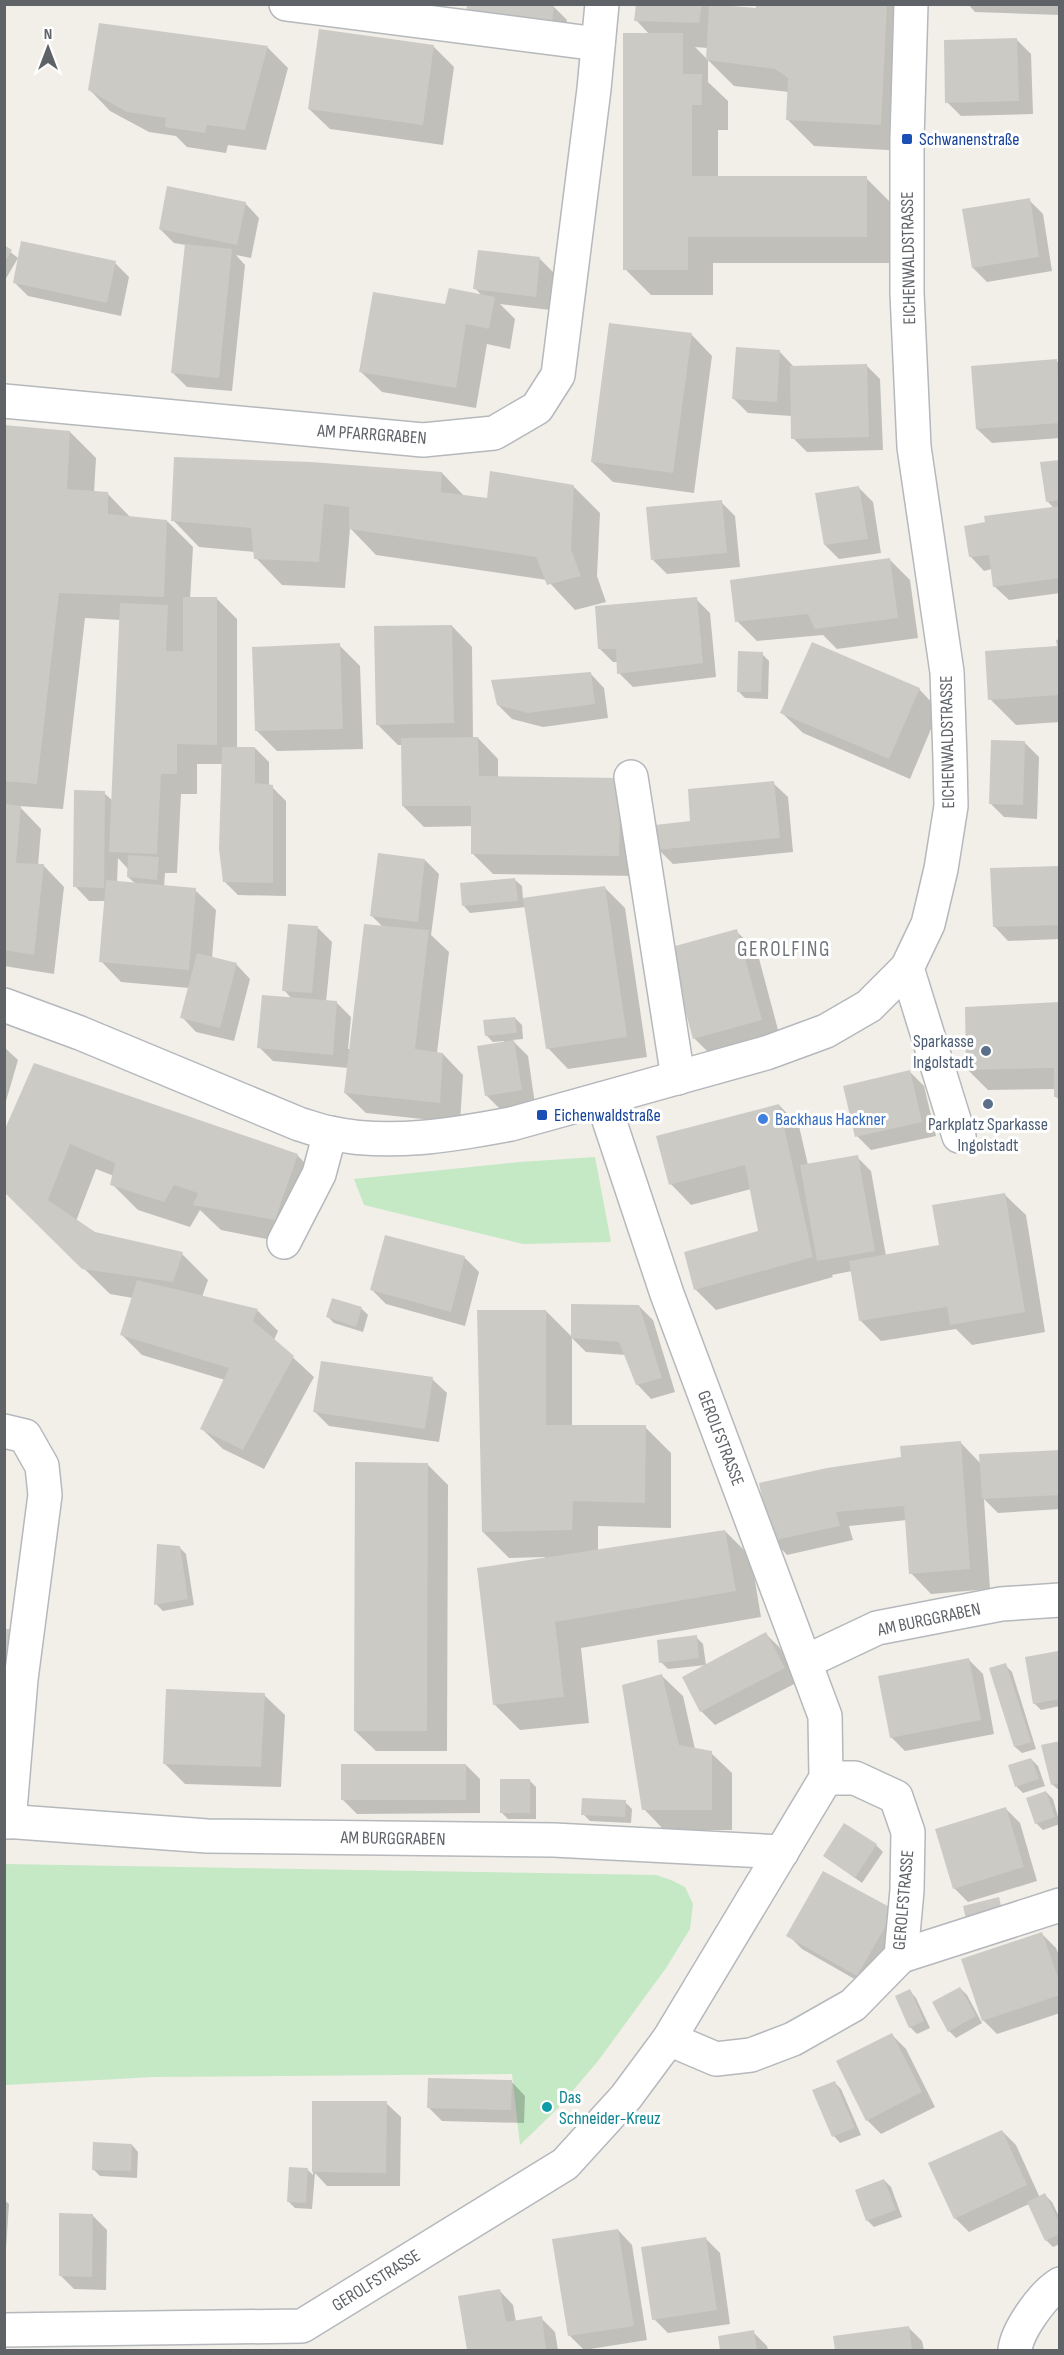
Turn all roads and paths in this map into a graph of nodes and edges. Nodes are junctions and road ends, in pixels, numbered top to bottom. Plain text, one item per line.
1 (286, 4) edge
2 (602, 4) edge
3 (911, 4) edge
4 (598, 44) junction
5 (4, 401) edge
6 (631, 777) dead end
7 (907, 968) junction
8 (4, 1005) edge
9 (678, 1078) junction
10 (602, 1099) junction
11 (330, 1133) junction
12 (958, 1136) dead end
13 (284, 1242) dead end
14 (4, 1431) edge
15 (1059, 1600) edge
16 (805, 1662) junction
17 (826, 1778) junction
18 (7, 1821) edge
19 (782, 1852) junction
20 (1059, 1905) edge
21 (901, 1956) junction
22 (669, 2039) junction
23 (1059, 2284) edge
24 (4, 2330) edge
25 (301, 2338) edge
26 (1015, 2350) edge

1 - 4 street
2 - 4 street, AM PFARRGRABEN
3 - 7 street, EICHENWALDSTRASSE
4 - 5 street, AM PFARRGRABEN
6 - 9 street
7 - 9 street, EICHENWALDSTRASSE
7 - 12 street
8 - 11 street, EICHENWALDSTRASSE
9 - 10 street, EICHENWALDSTRASSE
10 - 11 street, EICHENWALDSTRASSE
10 - 16 street, GEROLFSTRASSE
11 - 13 street
14 - 18 street
15 - 16 street, AM BURGGRABEN
16 - 17 street, GEROLFSTRASSE
17 - 19 street, GEROLFSTRASSE
17 - 21 street, GEROLFSTRASSE
18 - 19 street, AM BURGGRABEN
19 - 22 street, GEROLFSTRASSE
20 - 21 street
21 - 22 street, GEROLFSTRASSE
22 - 25 street, GEROLFSTRASSE
23 - 26 street
24 - 25 street, GEROLFSTRASSE

